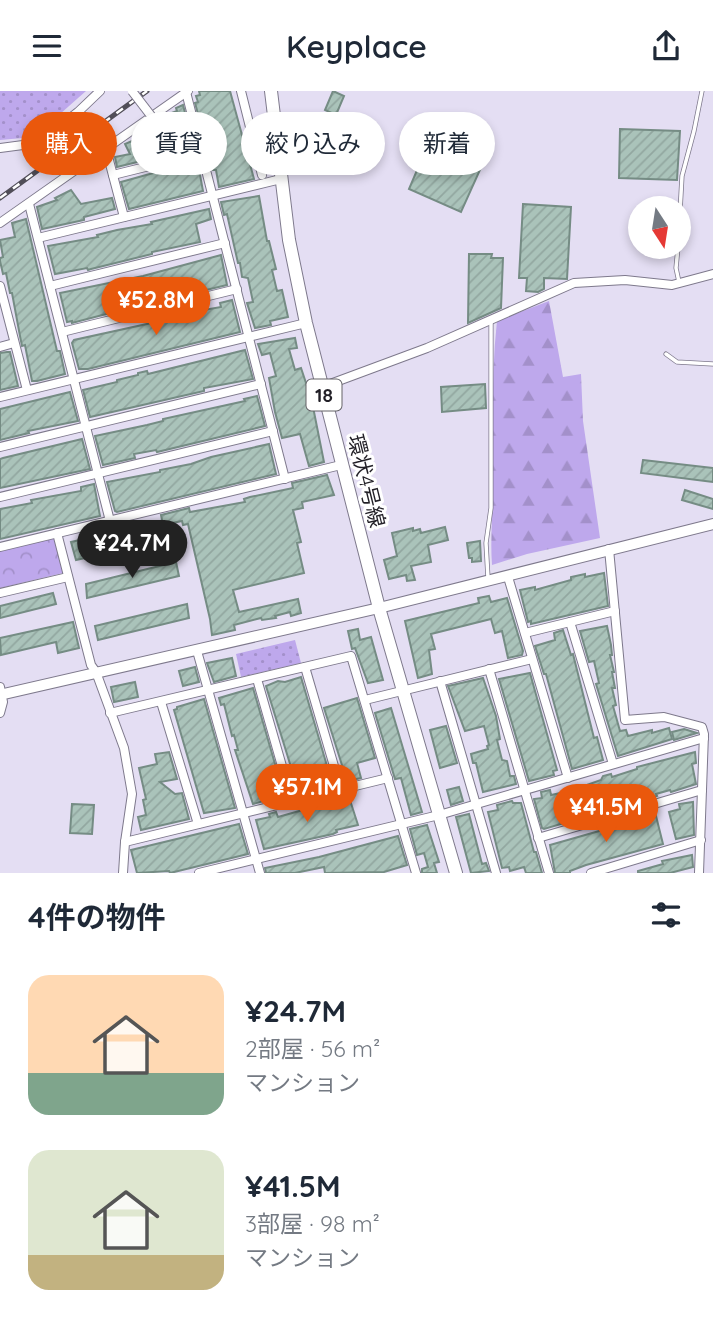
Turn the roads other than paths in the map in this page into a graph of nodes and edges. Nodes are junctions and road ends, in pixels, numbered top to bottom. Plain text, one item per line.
1 (100, 91) edge
2 (132, 91) edge
3 (241, 91) edge
4 (271, 91) edge
5 (702, 91) edge
6 (187, 92) edge
7 (148, 112) edge
8 (159, 112) edge
9 (192, 112) edge
10 (246, 112) edge
11 (0, 148) edge
12 (70, 175) edge
13 (113, 175) edge
14 (208, 175) edge
15 (281, 179) junction
16 (213, 196) junction
17 (681, 196) edge
18 (29, 204) junction
19 (124, 217) junction
20 (0, 223) edge
21 (38, 238) junction
22 (225, 243) junction
23 (677, 259) edge
24 (713, 274) edge
25 (680, 283) junction
26 (0, 286) edge
27 (50, 286) junction
28 (237, 289) junction
29 (491, 318) junction
30 (306, 323) junction
31 (62, 332) junction
32 (249, 337) junction
33 (15, 343) junction
34 (0, 347) edge
35 (666, 353) dead end
36 (713, 364) edge
37 (74, 379) junction
38 (261, 384) junction
39 (322, 387) junction
40 (26, 390) junction
41 (0, 397) edge
42 (86, 426) junction
43 (273, 431) junction
44 (0, 447) edge
45 (341, 465) junction
46 (98, 473) junction
47 (285, 478) junction
48 (0, 496) edge
49 (110, 521) junction
50 (713, 524) edge
51 (57, 533) junction
52 (0, 547) edge
53 (608, 549) junction
54 (68, 577) junction
55 (508, 577) junction
56 (489, 581) junction
57 (0, 593) edge
58 (379, 608) junction
59 (615, 611) junction
60 (570, 622) junction
61 (525, 633) junction
62 (197, 651) junction
63 (533, 659) junction
64 (305, 667) junction
65 (489, 669) junction
66 (96, 672) junction
67 (257, 679) junction
68 (440, 681) junction
69 (208, 690) junction
70 (402, 691) junction
71 (1, 692) edge
72 (365, 700) junction
73 (161, 702) junction
74 (0, 713) edge
75 (110, 713) junction
76 (704, 738) junction
77 (613, 764) junction
78 (713, 775) edge
79 (388, 778) junction
80 (568, 778) junction
81 (702, 778) junction
82 (341, 790) junction
83 (524, 790) junction
84 (702, 790) junction
85 (292, 801) junction
86 (476, 804) junction
87 (244, 813) junction
88 (439, 815) junction
89 (198, 824) junction
90 (401, 824) junction
91 (538, 838) junction
92 (701, 840) junction
93 (125, 842) junction
94 (256, 859) junction
95 (123, 873) edge
96 (199, 873) edge
97 (260, 873) edge
98 (414, 873) edge
99 (456, 873) edge
100 (496, 873) edge
101 (548, 873) edge
102 (591, 873) edge
103 (699, 873) edge

1 - 11 street
2 - 7 street, bridge
3 - 10 street
4 - 15 main road, 環状4号線 / 18
5 - 17 lane
6 - 8 street
6 - 9 street
12 - 18 street
13 - 19 street
14 - 16 street
15 - 16 street
15 - 30 main road, 環状4号線 / 18
16 - 19 street
16 - 22 street
18 - 20 street
18 - 21 street
19 - 21 street
21 - 27 street
22 - 27 street
22 - 28 street
23 - 25 lane
24 - 25 street
25 - 29 street
26 - 33 street
27 - 31 street
28 - 31 street
28 - 32 street
29 - 39 street
29 - 56 lane
30 - 32 street
30 - 39 main road, 環状4号線 / 18
31 - 37 street
32 - 37 street
32 - 38 street
33 - 34 street
33 - 40 street
35 - 36 lane
37 - 40 street
37 - 42 street
38 - 42 street
38 - 43 street
39 - 45 main road, 環状4号線 / 18
40 - 41 street
42 - 44 street
42 - 46 street
43 - 46 street
43 - 47 street
45 - 47 street
45 - 58 main road, 環状4号線 / 18
46 - 48 street
46 - 49 street
47 - 49 street
49 - 51 street
50 - 53 street
51 - 52 street
51 - 54 street
53 - 55 street
53 - 59 street
54 - 57 street
54 - 66 street
55 - 56 street
55 - 61 street
56 - 58 street
58 - 62 street
58 - 70 main road, 環状4号線 / 18
59 - 60 street
59 - 76 street
60 - 61 street
60 - 77 street
61 - 63 street
62 - 66 street
62 - 69 street
63 - 65 street
63 - 80 street
64 - 67 street
64 - 72 street
64 - 82 street
65 - 68 street
65 - 83 street
66 - 71 street
66 - 75 street
67 - 69 street
67 - 85 street
68 - 70 street
68 - 86 street
69 - 73 street
69 - 87 street
70 - 72 street
70 - 88 main road, 環状4号線 / 18
71 - 74 street
72 - 79 street
73 - 75 street
73 - 89 street
75 - 93 street
76 - 77 street
76 - 81 street
77 - 80 street
78 - 81 lane
79 - 82 street
79 - 90 street
80 - 83 street
81 - 84 street
82 - 85 street
83 - 86 street
83 - 91 street
84 - 91 street
84 - 92 street
85 - 87 street
86 - 88 street
86 - 100 street
87 - 89 street
87 - 94 street
88 - 90 street
88 - 99 main road, 環状4号線 / 18
89 - 93 street
90 - 94 street
90 - 98 street
91 - 101 street
92 - 102 street
92 - 103 street
93 - 95 street
94 - 96 street
94 - 97 street

